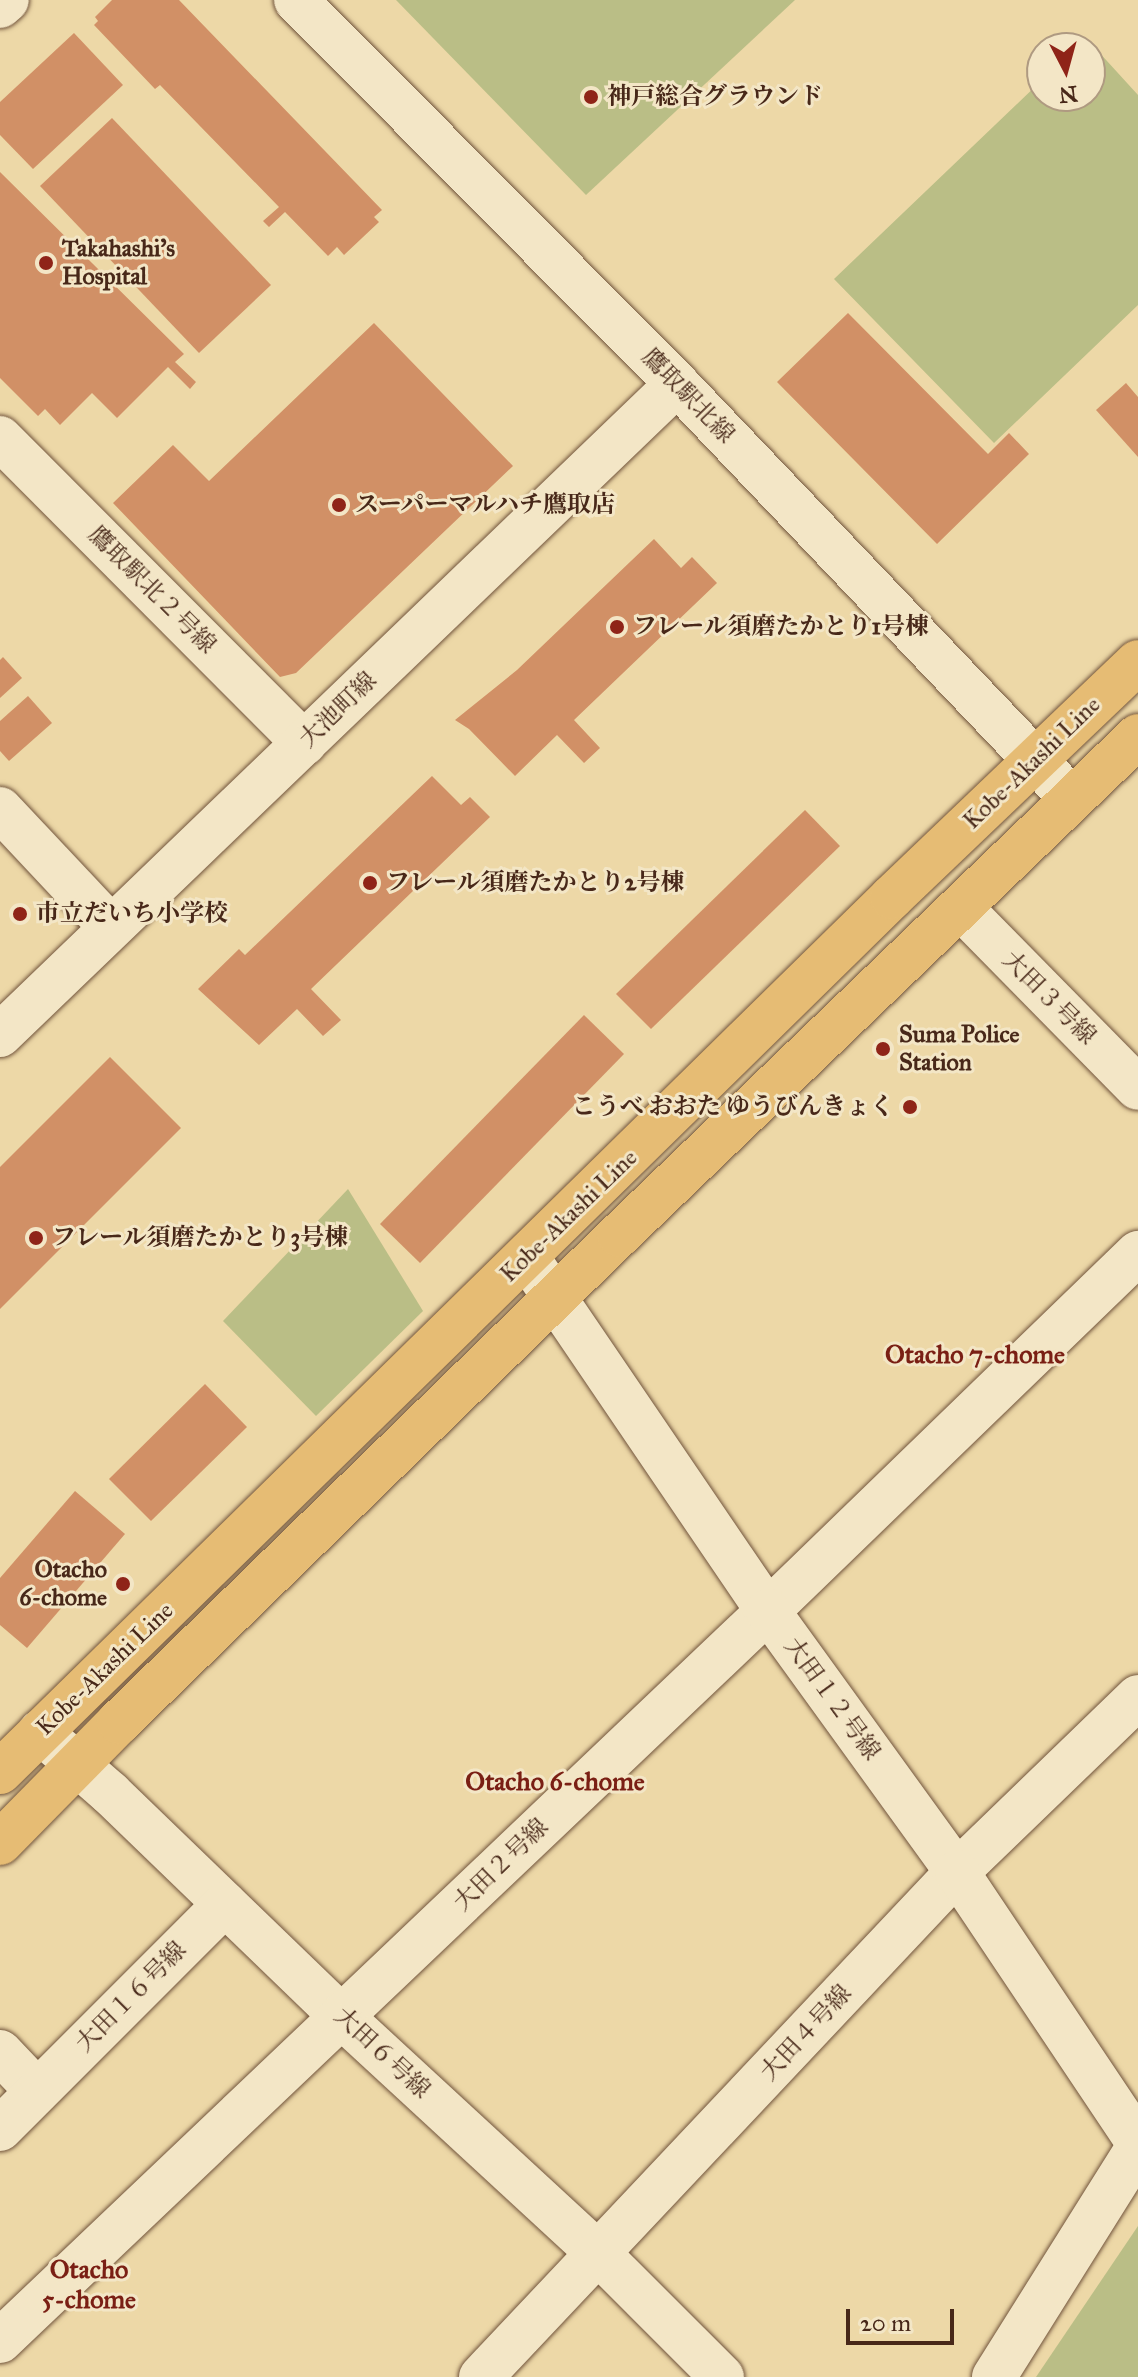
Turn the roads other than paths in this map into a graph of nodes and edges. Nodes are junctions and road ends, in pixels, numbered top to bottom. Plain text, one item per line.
1 (7, 0) edge
2 (296, 0) edge
3 (0, 6) edge
4 (677, 384) junction
5 (0, 438) edge
6 (1138, 662) edge
7 (1138, 736) edge
8 (304, 743) junction
9 (1037, 759) junction
10 (1072, 799) junction
11 (0, 809) edge
12 (961, 908) junction
13 (111, 927) junction
14 (0, 1035) edge
15 (1138, 1088) edge
16 (1138, 1253) edge
17 (527, 1257) junction
18 (555, 1298) junction
19 (768, 1611) junction
20 (1138, 1697) edge
21 (40, 1732) junction
22 (77, 1764) junction
23 (0, 1772) edge
24 (0, 1843) edge
25 (957, 1872) junction
26 (225, 1904) junction
27 (341, 2016) junction
28 (0, 2052) edge
29 (37, 2091) junction
30 (0, 2129) edge
31 (1138, 2144) edge
32 (599, 2254) junction
33 (0, 2341) edge
34 (481, 2377) edge
35 (722, 2377) edge
36 (994, 2377) edge

1 - 3 street
2 - 4 street, 鷹取駅北線
4 - 8 street, 大池町線
4 - 9 street, 鷹取駅北線
5 - 8 street, 鷹取駅北２号線
6 - 9 main road, Kobe-Akashi Line
7 - 10 main road, Kobe-Akashi Line
8 - 13 street, 大池町線
9 - 10 street, 鷹取駅北線
9 - 17 main road, Kobe-Akashi Line
10 - 12 main road, Kobe-Akashi Line
11 - 13 street
12 - 15 street, 大田３号線
12 - 18 main road, Kobe-Akashi Line
13 - 14 street, 大池町線
16 - 19 street, 大田２号線
17 - 18 street, 大田１２号線
17 - 21 main road, Kobe-Akashi Line
18 - 19 street, 大田１２号線
18 - 22 main road, Kobe-Akashi Line
19 - 25 street, 大田１２号線
19 - 27 street, 大田２号線
20 - 25 street, 大田４号線
21 - 22 street, 大田６号線
21 - 23 main road, Kobe-Akashi Line
22 - 24 main road, Kobe-Akashi Line
22 - 26 street, 大田６号線
25 - 31 street, 大田１２号線
25 - 32 street, 大田４号線
26 - 27 street, 大田６号線
26 - 29 street, 大田１６号線
27 - 32 street, 大田６号線
27 - 33 street, 大田２号線
28 - 29 street
29 - 30 street, 大田１６号線
31 - 36 street
32 - 34 street, 大田４号線
32 - 35 street, 大田６号線

